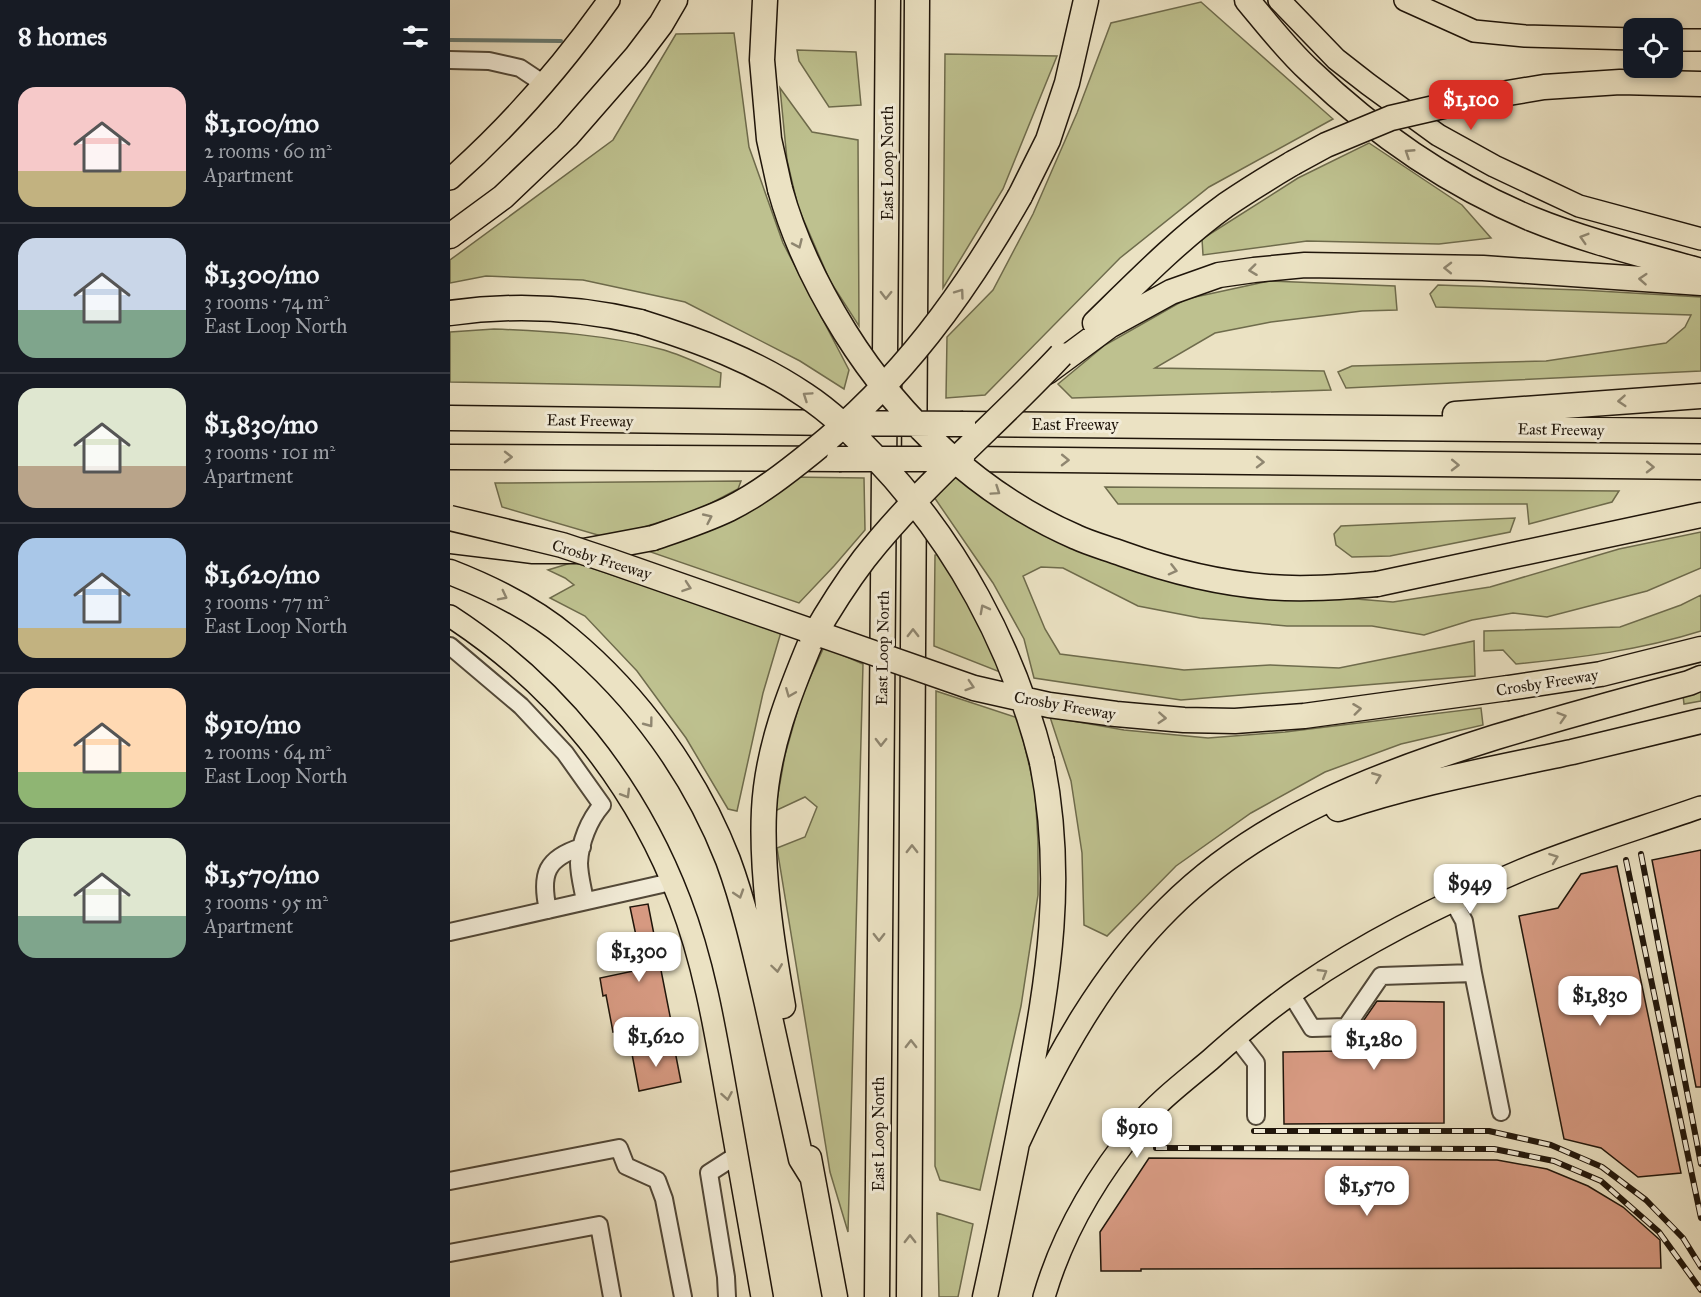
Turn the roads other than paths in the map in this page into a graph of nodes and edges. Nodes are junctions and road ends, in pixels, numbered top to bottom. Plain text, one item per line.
1 (609, 0) edge
2 (675, 0) edge
3 (765, 0) edge
4 (888, 0) edge
5 (917, 0) edge
6 (1086, 0) edge
7 (1247, 0) edge
8 (1405, 0) edge
9 (1280, 1) edge
10 (1623, 39) edge
11 (1683, 40) edge
12 (1701, 40) edge
13 (450, 60) edge
14 (544, 84) junction
15 (1701, 84) edge
16 (450, 179) edge
17 (450, 236) edge
18 (1701, 239) edge
19 (1701, 271) edge
20 (1701, 283) edge
21 (450, 313) edge
22 (1063, 357) junction
23 (1701, 396) edge
24 (450, 418) edge
25 (1291, 426) junction
26 (1701, 431) edge
27 (450, 457) edge
28 (1701, 467) edge
29 (1701, 515) edge
30 (450, 518) edge
31 (450, 541) edge
32 (450, 572) edge
33 (450, 616) edge
34 (450, 646) edge
35 (1701, 649) edge
36 (1701, 678) edge
37 (1701, 721) edge
38 (1701, 807) edge
39 (582, 847) junction
40 (1200, 880) junction
41 (671, 882) junction
42 (585, 901) junction
43 (1454, 901) junction
44 (548, 909) junction
45 (450, 932) edge
46 (1473, 973) junction
47 (1291, 994) junction
48 (1239, 1035) junction
49 (1501, 1112) dead end
50 (1256, 1116) dead end
51 (1017, 1143) junction
52 (737, 1155) junction
53 (812, 1174) junction
54 (450, 1180) edge
55 (450, 1253) edge
56 (612, 1297) edge
57 (683, 1297) edge
58 (727, 1297) edge
59 (762, 1297) edge
60 (835, 1297) edge
61 (877, 1297) edge
62 (909, 1297) edge
63 (985, 1297) edge
64 (1044, 1297) edge

1 - 14 main road
2 - 17 highway
3 -> 29 highway, bridge
4 -> 61 highway, East Loop North
62 -> 5 highway, East Loop North
31 -> 6 highway, bridge
19 -> 7 highway
8 - 10 main road
9 - 18 main road
11 - 12 main road
13 - 14 lane
14 - 16 main road
15 - 22 highway, bridge
20 -> 22 highway
51 -> 21 highway, bridge
22 -> 53 highway, bridge
23 -> 25 highway
24 - 25 highway, East Freeway, bridge
25 - 26 highway, East Freeway
27 -> 28 highway, bridge
30 -> 35 highway, Crosby Freeway, bridge
32 -> 53 highway
33 -> 41 main road
34 - 39 lane
40 -> 36 highway
37 - 40 highway
43 -> 38 main road
39 - 42 lane
39 - 44 lane
40 - 51 highway
41 - 42 lane
41 -> 52 main road
42 - 44 lane
43 - 46 lane
47 -> 43 main road
44 - 45 lane
46 - 47 lane
46 - 49 lane
47 - 48 main road
48 - 50 lane
48 - 64 main road
51 - 63 highway
52 - 58 lane
52 - 59 main road
53 - 60 highway
54 - 57 lane
55 - 56 lane

